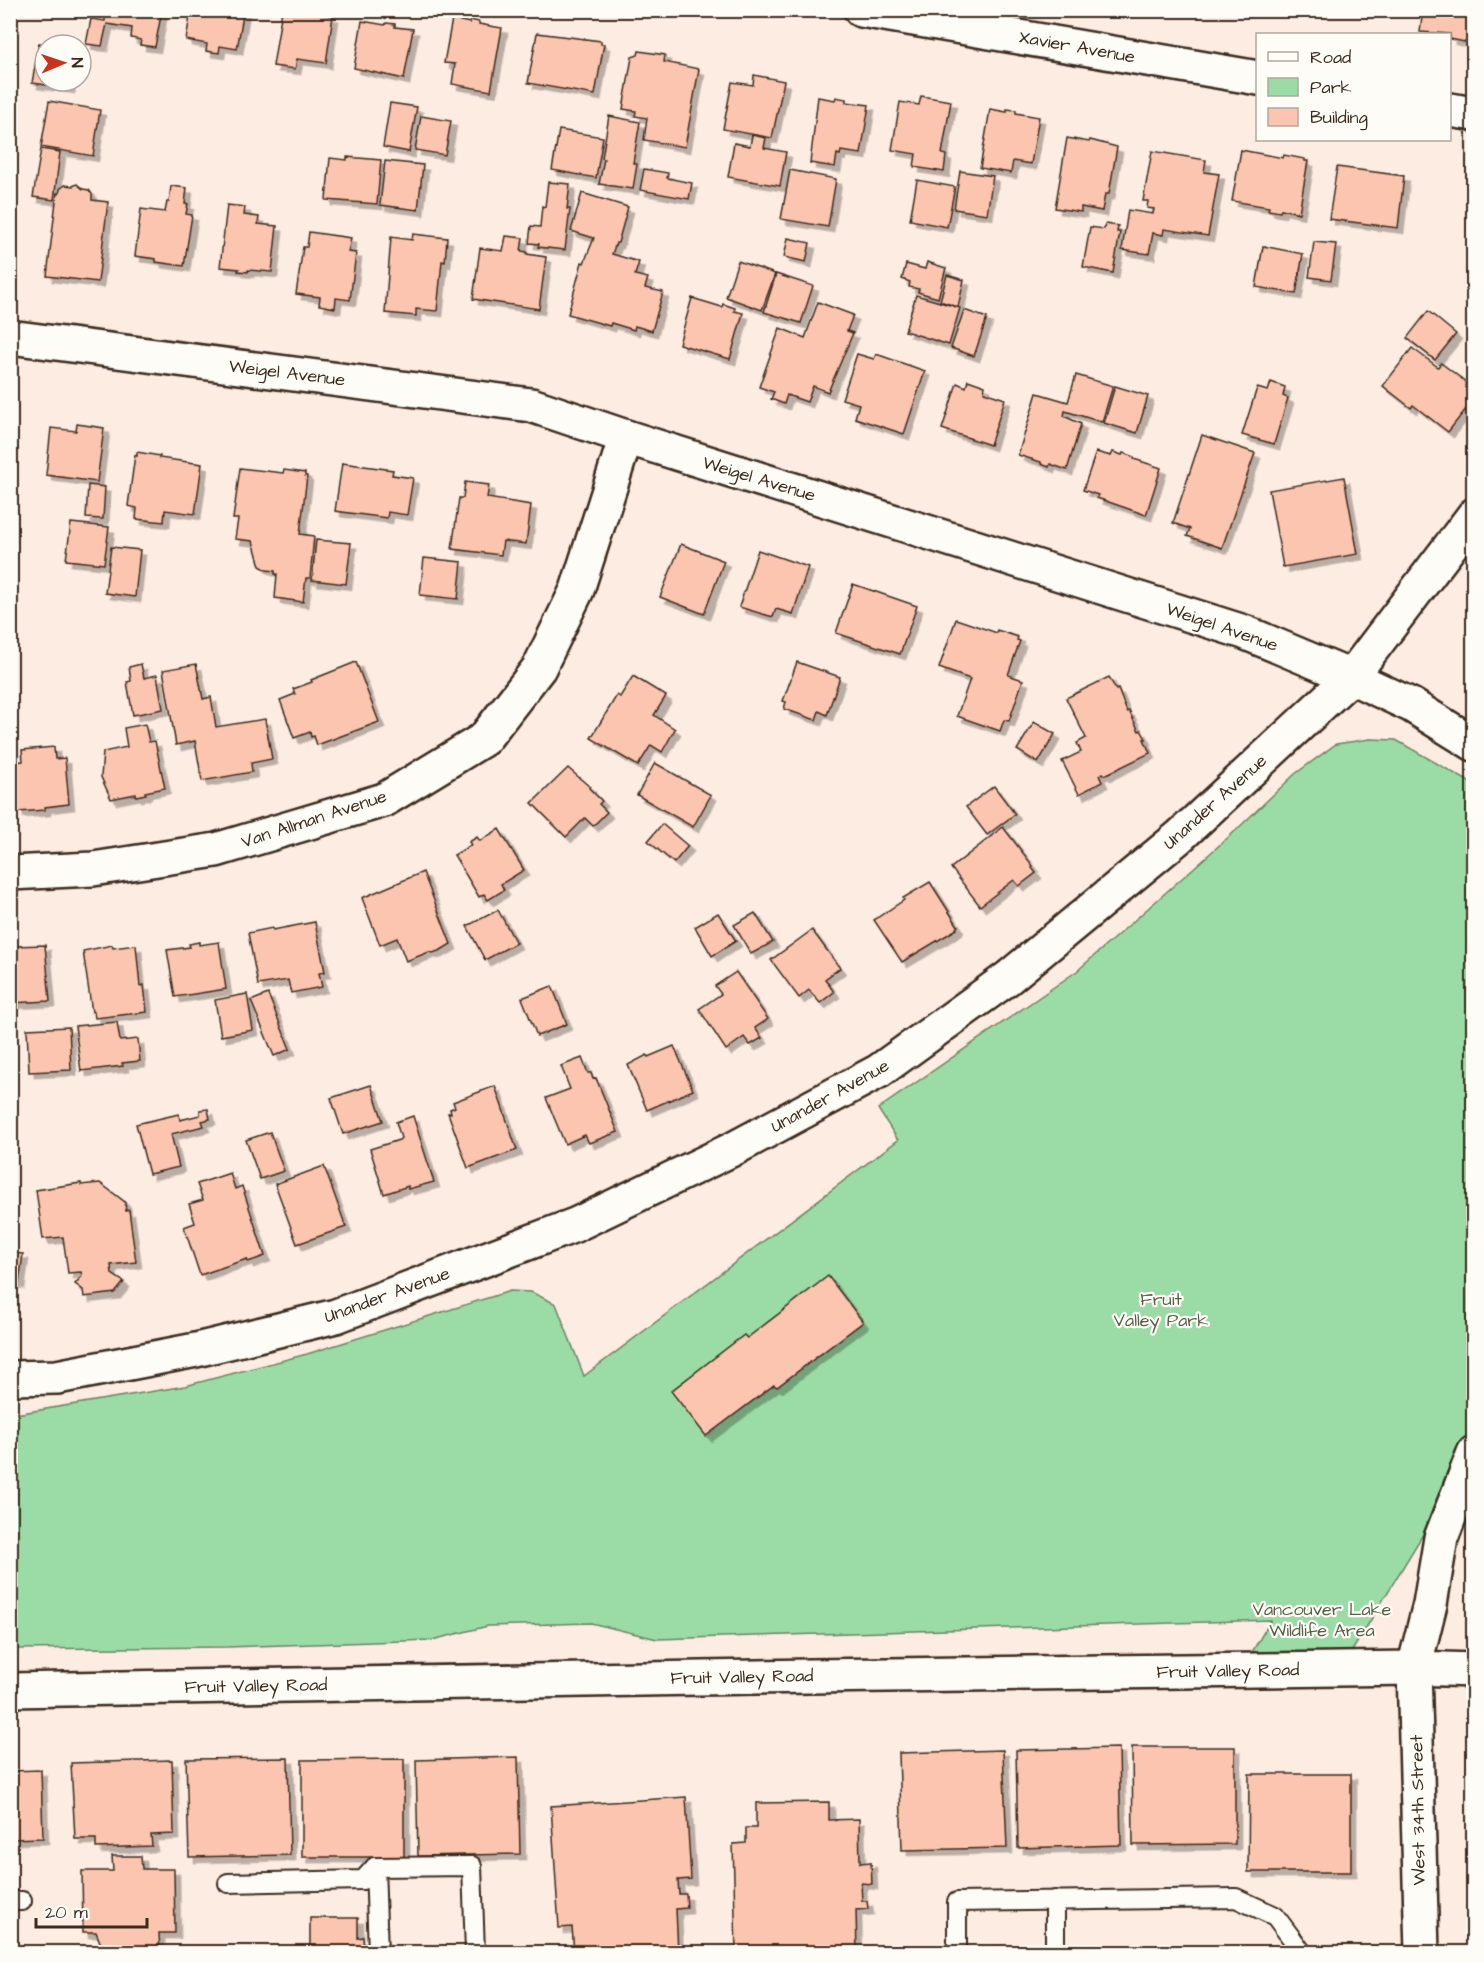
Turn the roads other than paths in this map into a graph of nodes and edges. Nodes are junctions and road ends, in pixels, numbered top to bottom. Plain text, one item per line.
1 (861, 10) edge
2 (1256, 78) edge
3 (1451, 110) edge
4 (1473, 114) edge
5 (10, 337) edge
6 (626, 437) junction
7 (1473, 515) edge
8 (1351, 677) junction
9 (1473, 744) edge
10 (10, 873) edge
11 (10, 1378) edge
12 (1473, 1453) edge
13 (1414, 1668) junction
14 (1473, 1670) edge
15 (10, 1690) edge
16 (375, 1867) junction
17 (228, 1883) dead end
18 (1055, 1900) junction
19 (378, 1953) edge
20 (475, 1953) edge
21 (957, 1953) edge
22 (1055, 1953) edge
23 (1302, 1953) edge
24 (1422, 1953) edge

1 - 2 street, Xavier Avenue
3 - 4 street
5 - 6 street, Weigel Avenue
6 - 8 street, Weigel Avenue
6 - 10 street, Van Allman Avenue
7 - 8 street, Unander Avenue
8 - 9 street, Weigel Avenue
8 - 11 street, Unander Avenue
12 - 13 street, West 34th Street
13 - 14 street, Fruit Valley Road
13 - 15 street, Fruit Valley Road
13 - 24 street, West 34th Street
16 - 17 lane
16 - 19 lane
16 - 20 lane
18 - 21 lane
18 - 22 lane
18 - 23 lane

